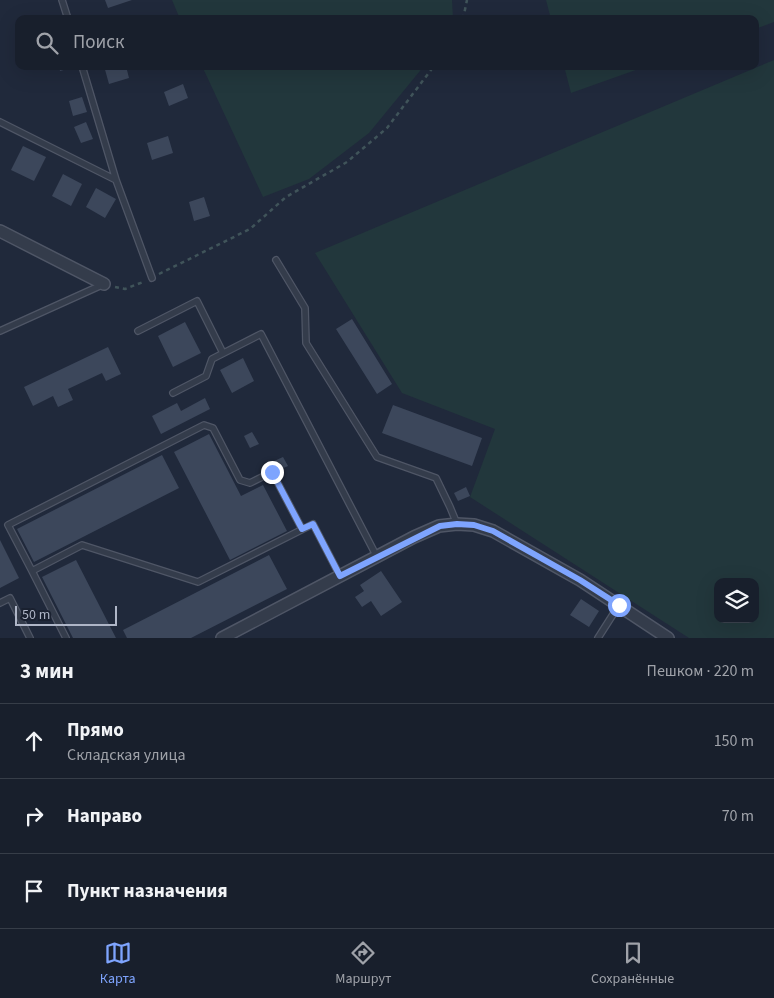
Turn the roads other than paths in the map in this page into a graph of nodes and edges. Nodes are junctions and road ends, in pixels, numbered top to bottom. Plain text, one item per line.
1 (62, 0) edge
2 (67, 15) edge
3 (83, 70) edge
4 (0, 122) edge
5 (116, 180) junction
6 (0, 232) edge
7 (276, 260) dead end
8 (152, 278) road end
9 (104, 284) joint
10 (0, 331) edge
11 (138, 331) dead end
12 (224, 353) junction
13 (173, 393) dead end
14 (457, 524) junction
15 (302, 529) junction
16 (377, 557) junction
17 (32, 571) junction
18 (340, 576) junction
19 (0, 603) edge
20 (619, 605) junction
21 (30, 638) edge
22 (66, 638) edge
23 (222, 638) edge
24 (598, 638) edge
25 (668, 638) edge

1 - 2 lane
3 - 5 lane
4 - 5 lane
5 - 8 lane
6 - 9 street
7 - 14 lane
9 - 10 lane
11 - 12 lane
12 - 13 lane
12 - 16 lane
14 - 16 street
14 - 20 street
15 - 17 lane
15 - 17 lane
15 - 18 lane
16 - 18 street
17 - 22 lane
18 - 23 street
19 - 21 lane
20 - 24 lane
20 - 25 street

